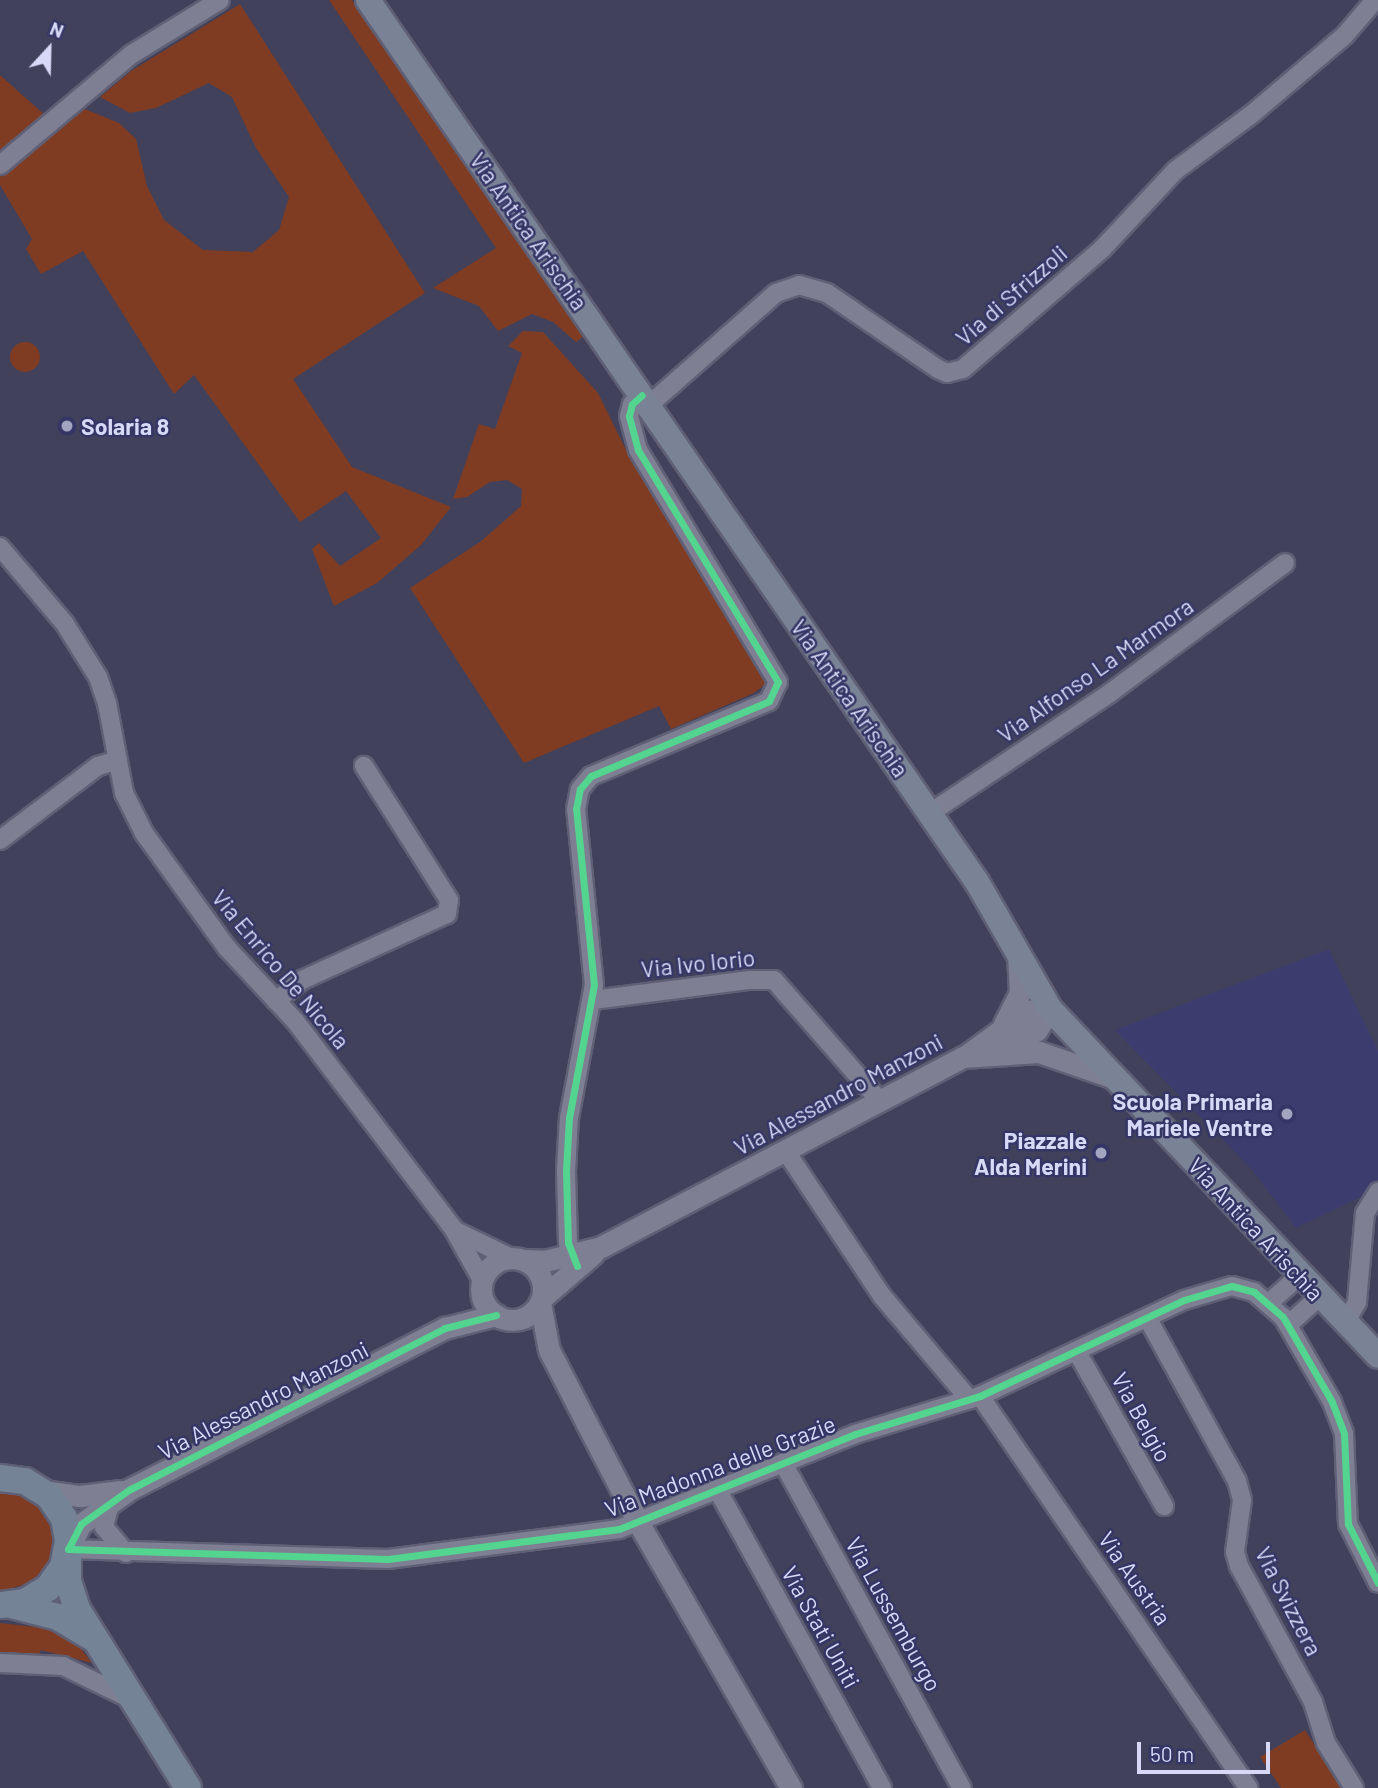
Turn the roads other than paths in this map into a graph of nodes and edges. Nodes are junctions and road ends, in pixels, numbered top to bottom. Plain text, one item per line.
1 (220, 0) edge
2 (368, 0) edge
3 (1375, 0) edge
4 (0, 165) edge
5 (646, 400) junction
6 (0, 547) edge
7 (1286, 563) dead end
8 (116, 761) junction
9 (364, 766) dead end
10 (930, 813) junction
11 (0, 840) edge
12 (1018, 957) junction
13 (593, 1000) junction
14 (276, 1001) junction
15 (1050, 1009) junction
16 (997, 1042) junction
17 (1111, 1077) junction
18 (880, 1101) junction
19 (785, 1150) junction
20 (1378, 1192) edge
21 (453, 1228) junction
22 (516, 1259) junction
23 (575, 1261) junction
24 (1299, 1276) junction
25 (482, 1282) junction
26 (1319, 1297) junction
27 (541, 1300) junction
28 (1269, 1303) junction
29 (502, 1318) junction
30 (1148, 1320) junction
31 (1345, 1323) junction
32 (1288, 1325) junction
33 (445, 1328) junction
34 (549, 1350) junction
35 (1077, 1352) junction
36 (1378, 1356) edge
37 (975, 1397) junction
38 (0, 1459) edge
39 (783, 1463) junction
40 (0, 1478) edge
41 (130, 1489) junction
42 (717, 1489) junction
43 (41, 1490) junction
44 (110, 1504) junction
45 (1164, 1506) dead end
46 (638, 1522) junction
47 (68, 1549) junction
48 (126, 1553) junction
49 (1378, 1583) edge
50 (5, 1605) edge
51 (101, 1645) junction
52 (0, 1663) edge
53 (139, 1706) junction
54 (188, 1788) edge
55 (791, 1788) edge
56 (882, 1788) edge
57 (962, 1788) edge
58 (1248, 1788) edge
59 (1354, 1788) edge

1 - 4 street
2 - 5 main road, Via Antica Arischia
3 - 5 street, Via di Sfrizzoli
5 - 10 main road, Via Antica Arischia
5 - 13 street
6 - 8 street, Via Enrico De Nicola
7 - 10 street, Via Alfonso La Marmora
8 - 11 street
8 - 14 street, Via Enrico De Nicola
9 - 14 street
10 - 12 main road, Via Antica Arischia
12 - 15 main road, Via Antica Arischia
12 - 16 street
13 - 18 street, Via Ivo Iorio
13 - 23 street
14 - 21 street, Via Enrico De Nicola
15 - 16 street
15 - 17 main road, Via Antica Arischia
16 - 17 street, Via Alessandro Manzoni
16 - 18 street, Via Alessandro Manzoni
17 - 24 main road, Via Antica Arischia
18 - 19 street, Via Alessandro Manzoni
19 - 23 street, Via Alessandro Manzoni
19 - 37 street, Via Austria
20 - 31 street
21 - 22 street, Via Enrico De Nicola
21 - 25 street, Via Enrico De Nicola
22 - 23 street
22 - 25 street
22 - 27 street
23 - 27 street, Via Alessandro Manzoni
24 - 26 main road, Via Antica Arischia
24 - 28 street
25 - 29 street
25 - 33 street, Via Alessandro Manzoni
26 - 31 main road, Via Antica Arischia
26 - 32 street
27 - 29 street
27 - 34 street
28 - 30 street, Via Madonna delle Grazie
28 - 32 street
29 - 33 street, Via Alessandro Manzoni
29 - 34 street
30 - 35 street, Via Madonna delle Grazie
30 - 59 street, Via Svizzera
31 - 36 main road, Via Antica Arischia
32 - 49 street
33 - 41 street, Via Alessandro Manzoni
34 - 46 street
35 - 37 street, Via Madonna delle Grazie
35 - 45 street, Via Belgio
37 - 39 street, Via Madonna delle Grazie
37 - 58 street, Via Austria
38 - 43 main road
39 - 42 street, Via Madonna delle Grazie
39 - 57 street, Via Lussemburgo
40 - 43 main road
41 - 43 street, Via Alessandro Manzoni
41 - 44 street, Via Alessandro Manzoni
42 - 46 street, Via Madonna delle Grazie
42 - 56 street, Via Stati Uniti
43 - 47 main road
44 - 47 street, Via Alessandro Manzoni
44 - 48 street
46 - 48 street, Via Madonna delle Grazie
46 - 55 street
47 - 48 street, Via Madonna delle Grazie
47 - 50 main road
47 - 51 main road
50 - 51 main road
51 - 53 main road
52 - 53 street
53 - 54 main road

